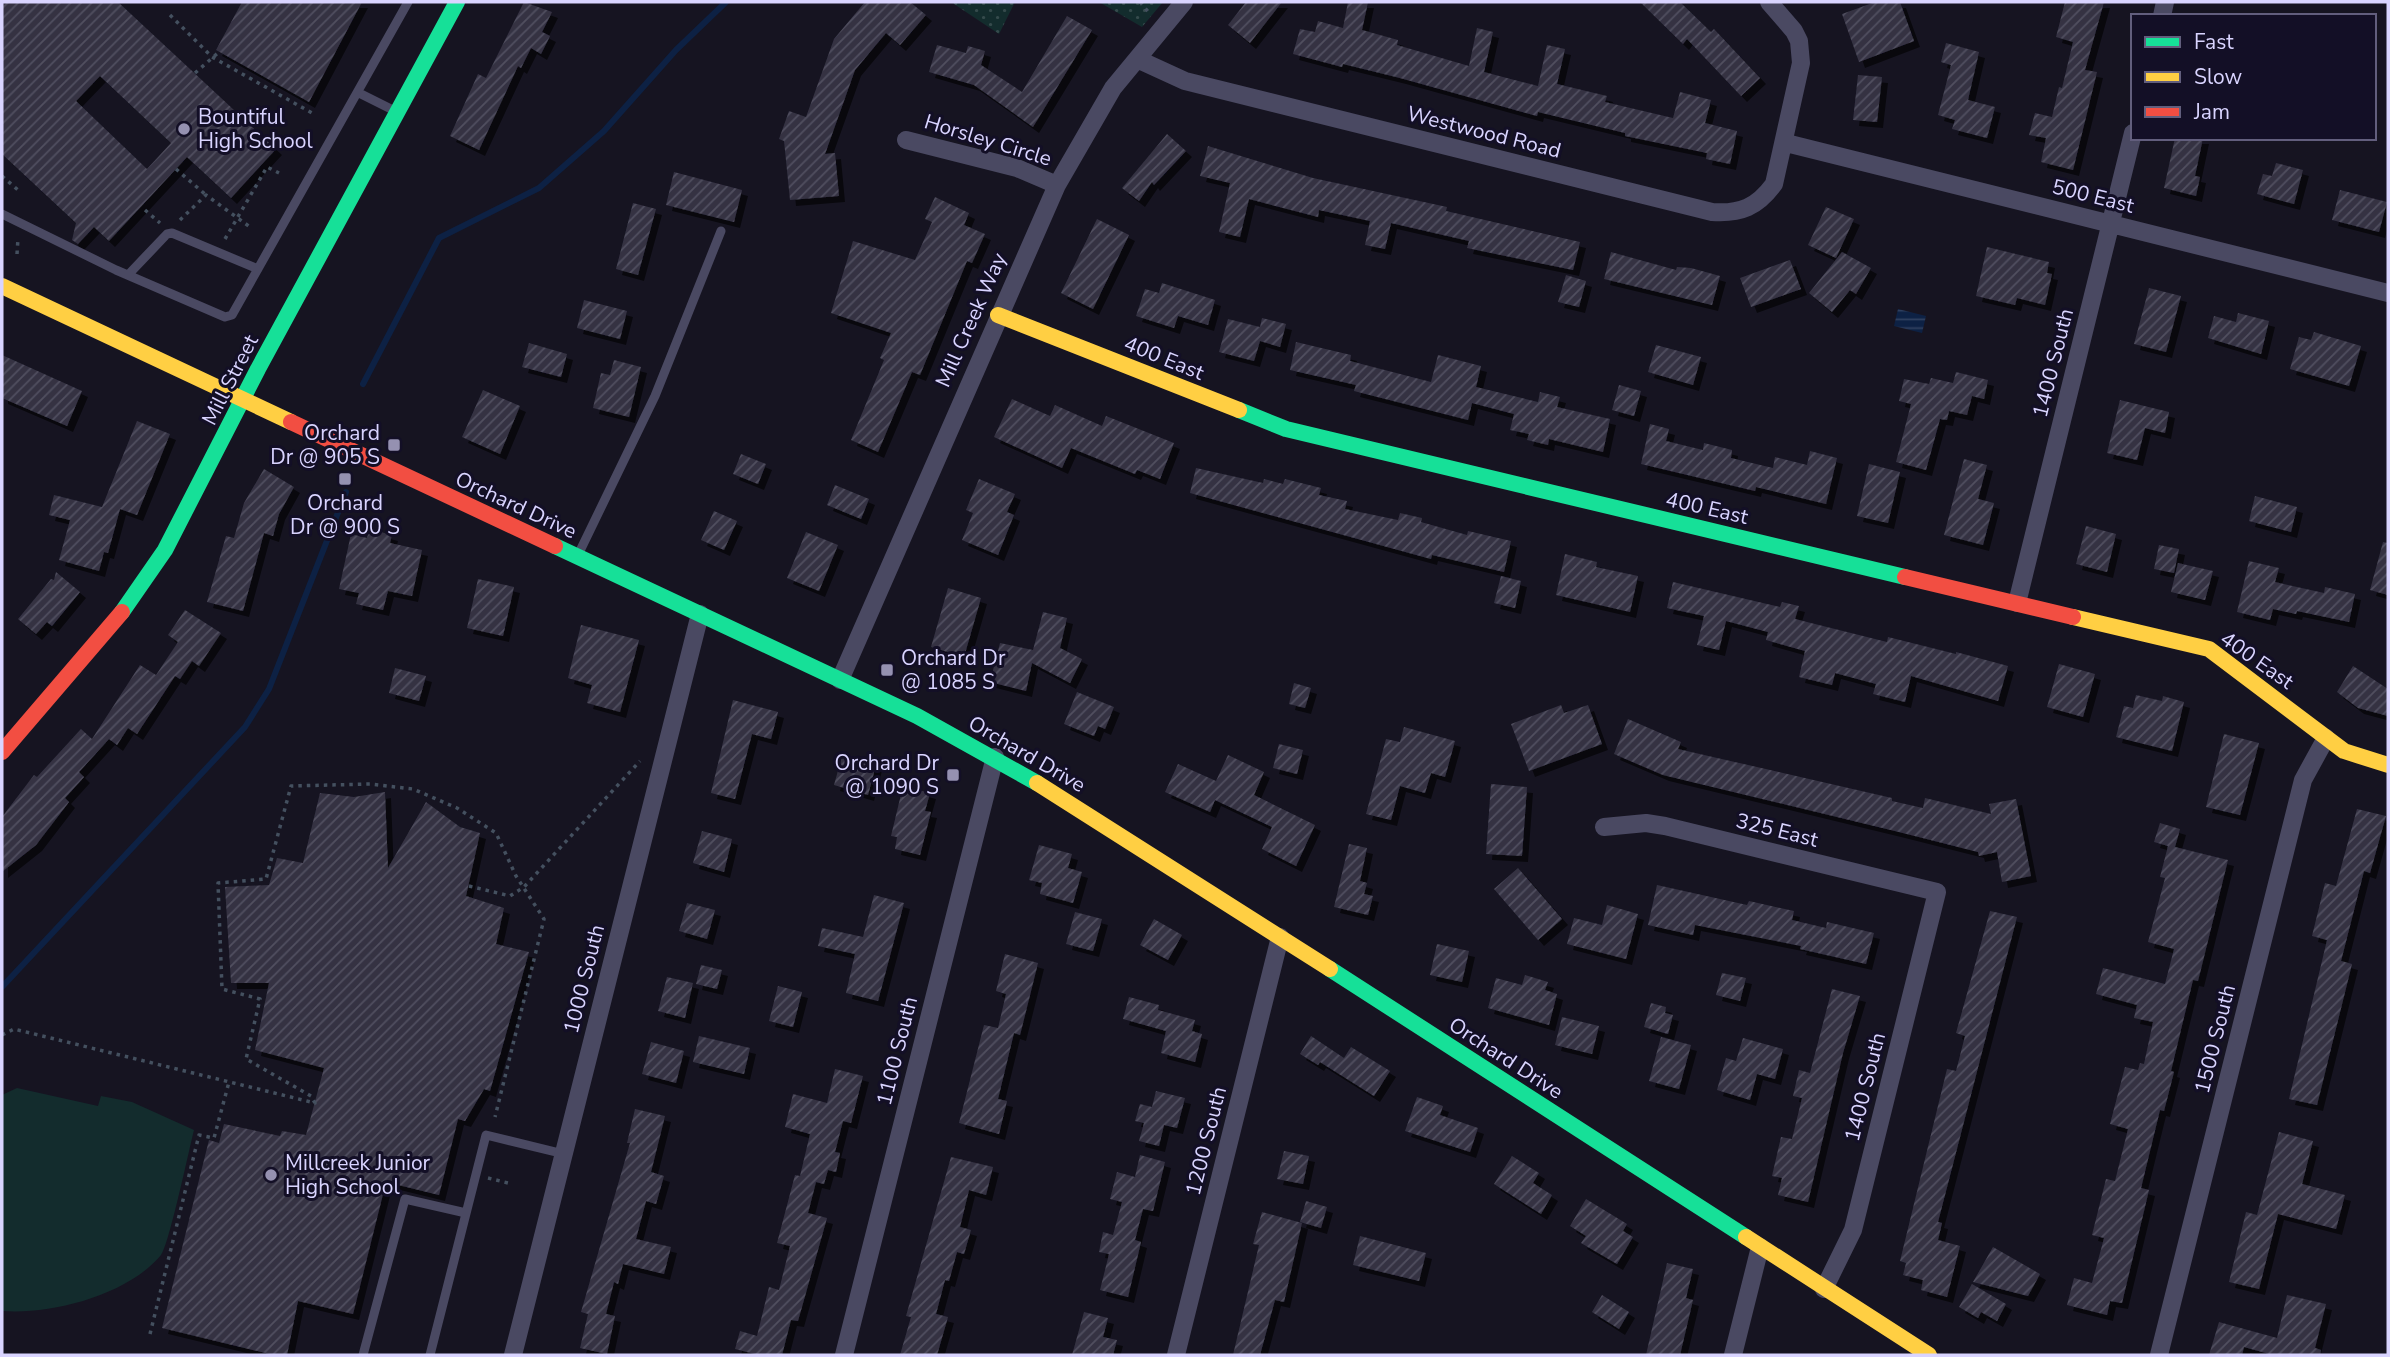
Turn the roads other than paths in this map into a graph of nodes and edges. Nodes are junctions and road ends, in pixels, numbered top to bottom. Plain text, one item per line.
1 (408, 2) edge
2 (457, 2) edge
3 (1184, 2) edge
4 (1769, 2) edge
5 (1136, 58) junction
6 (359, 93) junction
7 (397, 113) junction
8 (906, 139) dead end
9 (2131, 140) edge
10 (1786, 143) junction
11 (1057, 185) junction
12 (2, 214) edge
13 (2110, 224) junction
14 (721, 231) dead end
15 (258, 270) junction
16 (128, 275) junction
17 (2, 286) edge
18 (2388, 293) edge
19 (998, 315) junction
20 (242, 400) junction
21 (577, 556) junction
22 (2017, 603) junction
23 (700, 614) junction
24 (840, 680) junction
25 (2326, 738) junction
26 (2, 752) edge
27 (995, 757) junction
28 (2388, 765) edge
29 (1604, 827) dead end
30 (1937, 892) joint
31 (1280, 937) junction
32 (564, 1154) junction
33 (466, 1213) junction
34 (1760, 1247) junction
35 (1824, 1289) junction
36 (363, 1355) edge
37 (430, 1355) edge
38 (513, 1355) edge
39 (844, 1355) edge
40 (1176, 1355) edge
41 (1733, 1355) edge
42 (1929, 1355) edge
43 (2159, 1355) edge

1 - 6 lane
2 - 7 street, Mill Street
3 - 5 street, Mill Creek Way
4 - 10 street, Westwood Road
5 - 10 street, Westwood Road
5 - 11 street, Mill Creek Way
6 - 7 lane
6 - 15 lane
7 - 20 street, Mill Street
8 - 11 street, Horsley Circle
9 - 13 street, 1400 South
10 - 13 street, 500 East
11 - 19 street, Mill Creek Way
12 - 16 lane
13 - 18 street, 500 East
13 - 22 street, 1400 South
14 - 21 lane
15 - 16 lane
15 - 16 lane
17 - 20 street, Orchard Drive
19 - 22 street, 400 East
19 - 24 street, Mill Creek Way
20 - 21 street, Orchard Drive
20 - 26 street, Mill Street
21 - 23 street, Orchard Drive
22 - 25 street, 400 East
23 - 24 street, Orchard Drive
23 - 32 street, 1000 South
24 - 27 street, Orchard Drive
25 - 28 street, 400 East
25 - 43 street, 1500 South
27 - 31 street, Orchard Drive
27 - 39 street, 1100 South
29 - 30 street, 325 East
30 - 35 street, 1400 South
31 - 34 street, Orchard Drive
31 - 40 street, 1200 South
32 - 33 lane
32 - 38 street, 1000 South
33 - 36 lane
33 - 37 lane
34 - 35 street, Orchard Drive
34 - 41 street
35 - 42 street, Orchard Drive

